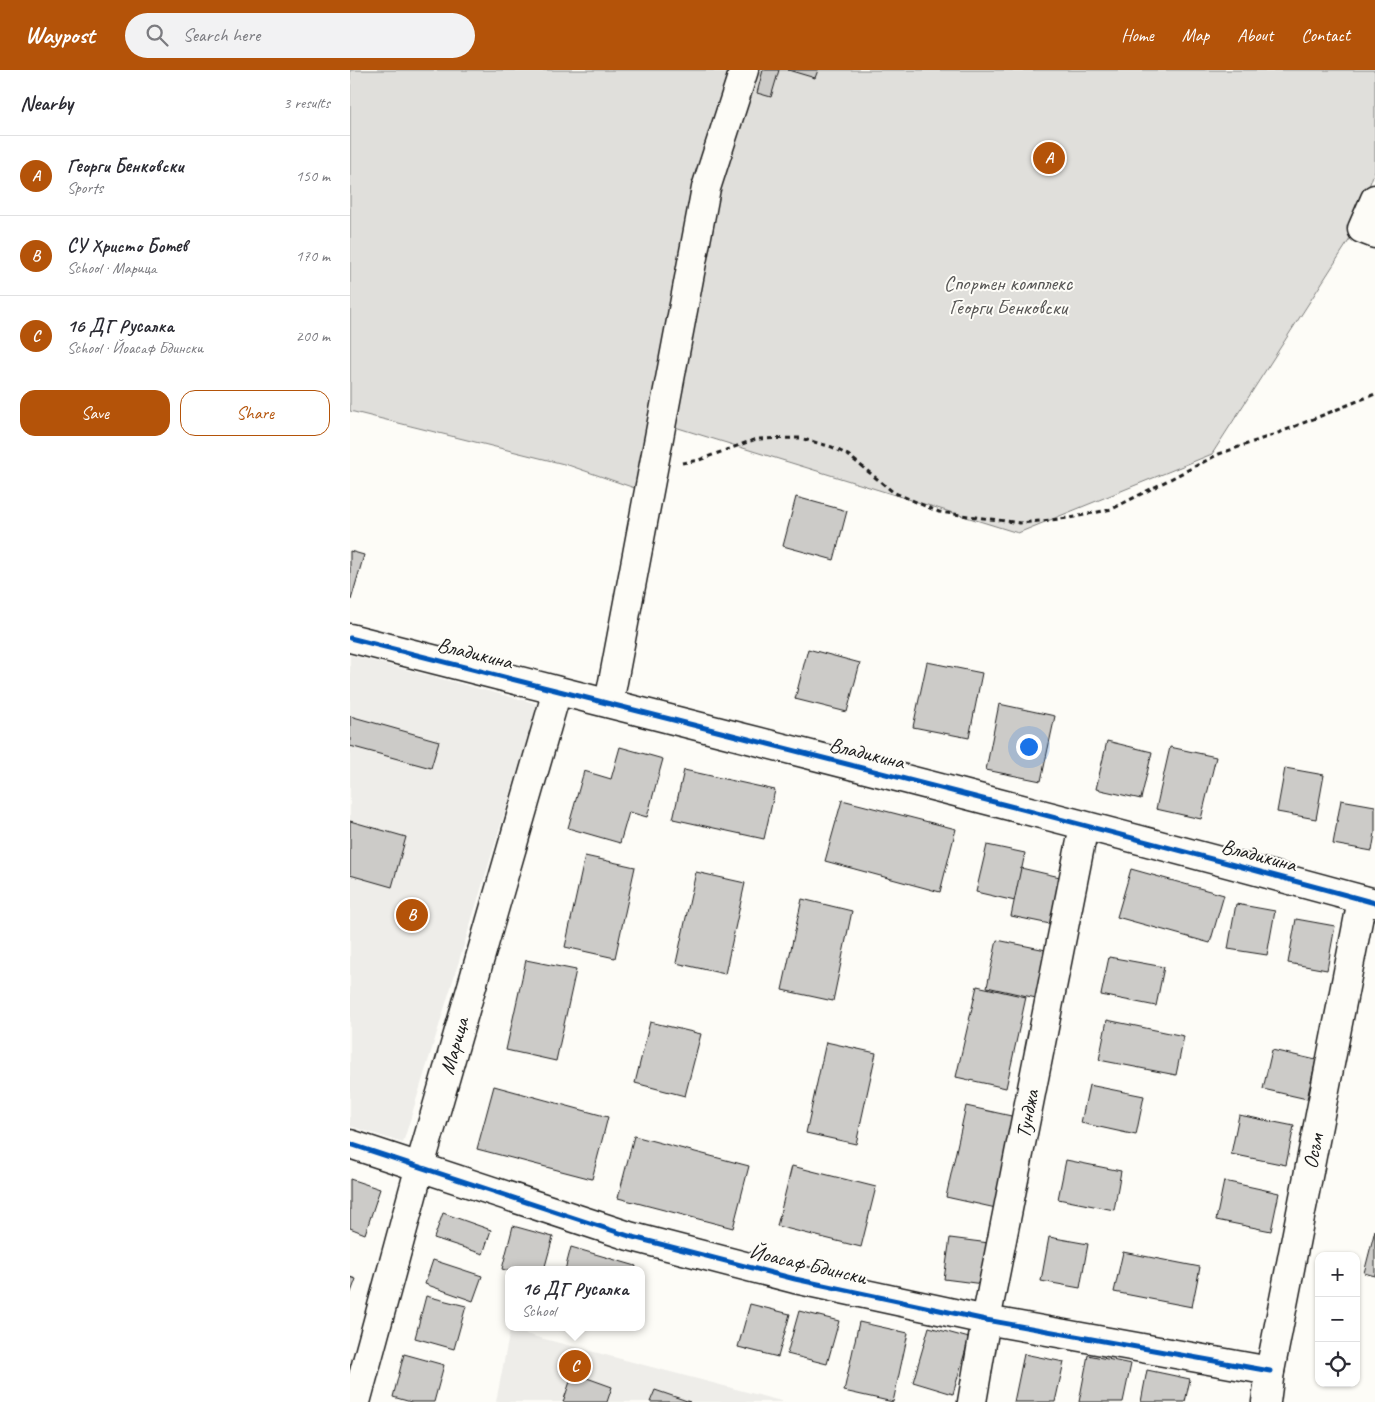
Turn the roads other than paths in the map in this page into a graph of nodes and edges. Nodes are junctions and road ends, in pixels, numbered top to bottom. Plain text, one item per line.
1 (744, 70) edge
2 (1375, 198) edge
3 (1375, 234) edge
4 (350, 638) edge
5 (557, 691) junction
6 (609, 703) junction
7 (1084, 826) junction
8 (1369, 902) edge
9 (350, 1144) edge
10 (420, 1166) junction
11 (986, 1320) junction
12 (1270, 1371) junction
13 (356, 1402) edge
14 (972, 1402) edge
15 (1266, 1402) edge

1 - 6 street
2 - 3 street
4 - 5 street, Владикина
5 - 6 street, Владикина
5 - 10 street, Марица
6 - 7 street, Владикина
7 - 8 street, Владикина
7 - 11 street, Тунджа
8 - 12 street, Осъм
9 - 10 street, Йоасаф Бдински
10 - 11 street, Йоасаф Бдински
10 - 13 street, Марица
11 - 12 street, Йоасаф Бдински
11 - 14 street, Тунджа
12 - 15 street, Осъм

